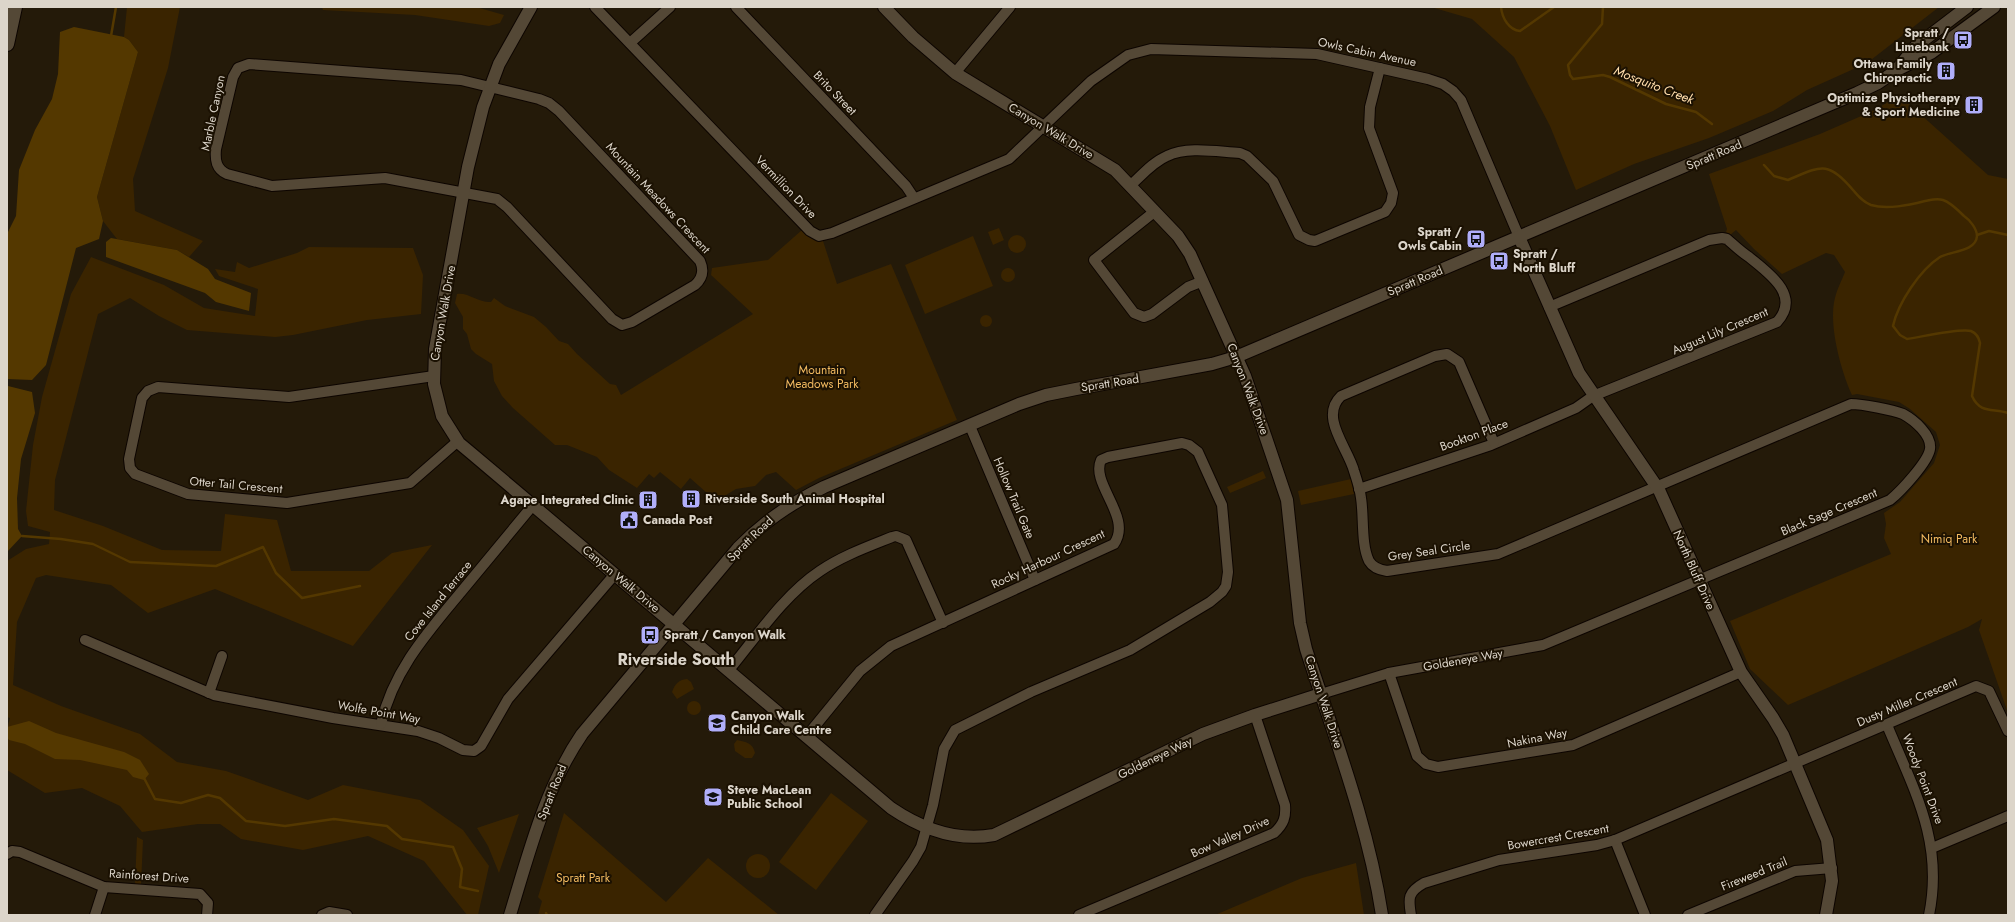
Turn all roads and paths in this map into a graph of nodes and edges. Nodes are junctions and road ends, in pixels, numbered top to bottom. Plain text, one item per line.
1 (15, 7) edge
2 (530, 7) edge
3 (595, 7) edge
4 (670, 7) edge
5 (736, 7) edge
6 (884, 7) edge
7 (1010, 7) edge
8 (1967, 7) edge
9 (1994, 7) edge
10 (630, 43) junction
11 (7, 44) edge
12 (1380, 68) junction
13 (1896, 70) junction
14 (955, 73) junction
15 (490, 86) junction
16 (1042, 127) junction
17 (1131, 185) junction
18 (464, 192) junction
19 (914, 198) junction
20 (1154, 212) junction
21 (1519, 237) junction
22 (1203, 280) junction
23 (1549, 307) junction
24 (1236, 357) junction
25 (434, 376) junction
26 (1593, 396) junction
27 (970, 426) junction
28 (458, 441) junction
29 (1494, 443) junction
30 (1657, 486) junction
31 (1359, 489) junction
32 (533, 505) junction
33 (615, 574) junction
34 (1035, 580) junction
35 (1699, 581) junction
36 (943, 623) junction
37 (674, 624) junction
38 (85, 640) dead end
39 (222, 656) dead end
40 (729, 670) junction
41 (1740, 672) junction
42 (1389, 673) junction
43 (209, 693) junction
44 (1321, 694) junction
45 (1255, 714) junction
46 (381, 724) junction
47 (1888, 725) junction
48 (2008, 732) edge
49 (806, 737) junction
50 (1795, 764) junction
51 (2008, 816) edge
52 (927, 827) junction
53 (1615, 840) junction
54 (1932, 848) junction
55 (7, 854) edge
56 (1832, 868) junction
57 (104, 887) junction
58 (96, 915) edge
59 (207, 915) edge
60 (322, 915) edge
61 (347, 915) edge
62 (510, 915) edge
63 (875, 915) edge
64 (1079, 915) edge
65 (1382, 915) edge
66 (1411, 915) edge
67 (1644, 915) edge
68 (1688, 915) edge
69 (1826, 915) edge
70 (1929, 915) edge

1 - 11 main road
2 - 15 street, Canyon Walk Drive
3 - 10 street, Vermillion Drive
4 - 10 street
5 - 19 street, Brito Street
6 - 14 street, Canyon Walk Drive
7 - 14 street
8 - 13 street, Spratt Road
9 - 13 street, Spratt Road
10 - 19 street, Vermillion Drive
12 - 16 street, Owls Cabin Avenue
12 - 17 street
12 - 21 street, Owls Cabin Avenue
13 - 21 street, Spratt Road
14 - 16 street, Canyon Walk Drive
15 - 18 street, Canyon Walk Drive
15 - 18 street, Mountain Meadows Crescent
15 - 18 street, Marble Canyon
16 - 17 street, Canyon Walk Drive
16 - 19 street, Vermillion Drive
17 - 20 street, Canyon Walk Drive
18 - 25 street, Canyon Walk Drive
20 - 22 street, Canyon Walk Drive
20 - 22 street
21 - 23 street, North Bluff Drive
21 - 24 street, Spratt Road
22 - 24 street, Canyon Walk Drive
23 - 26 street, North Bluff Drive
23 - 26 street, August Lily Crescent
24 - 27 street, Spratt Road
24 - 44 street, Canyon Walk Drive
25 - 28 street, Canyon Walk Drive
25 - 28 street, Otter Tail Crescent
26 - 29 street, Bookton Place
26 - 30 street, North Bluff Drive
27 - 34 street, Hollow Trail Gate
27 - 37 street, Spratt Road
28 - 32 street, Canyon Walk Drive
29 - 31 street, Bookton Place
29 - 31 street, Grey Seal Circle
30 - 31 street, Grey Seal Circle
30 - 35 street, North Bluff Drive
30 - 35 street, Black Sage Crescent
32 - 33 street, Canyon Walk Drive
32 - 46 street, Cove Island Terrace
33 - 37 street, Canyon Walk Drive
33 - 46 street, Wolfe Point Way
34 - 36 street, Rocky Harbour Crescent
34 - 52 street, Rocky Harbour Crescent
35 - 41 street, North Bluff Drive
35 - 42 street, Goldeneye Way
36 - 40 street
36 - 49 street, Rocky Harbour Crescent
37 - 40 street, Goldeneye Way
37 - 62 street, Spratt Road
38 - 43 street, Wolfe Point Way
39 - 43 street
40 - 49 street, Goldeneye Way
41 - 42 street, Nakina Way
41 - 50 street, North Bluff Drive
42 - 44 street, Goldeneye Way
43 - 46 street, Wolfe Point Way
44 - 45 street, Goldeneye Way
44 - 65 street, Canyon Walk Drive
45 - 52 street, Goldeneye Way
45 - 64 street, Bow Valley Drive
47 - 48 street, Dusty Miller Crescent
47 - 50 street, Dusty Miller Crescent
47 - 54 street, Woody Point Drive
49 - 52 street, Goldeneye Way
50 - 53 street, Bowercrest Crescent
50 - 56 street, North Bluff Drive
51 - 54 street
52 - 63 street
53 - 66 street, Bowercrest Crescent
53 - 67 street
54 - 70 street, Woody Point Drive
55 - 57 street, Rainforest Drive
56 - 68 street, Fireweed Trail
56 - 69 street, North Bluff Drive
57 - 58 street
57 - 59 street, Rainforest Drive
60 - 61 street

